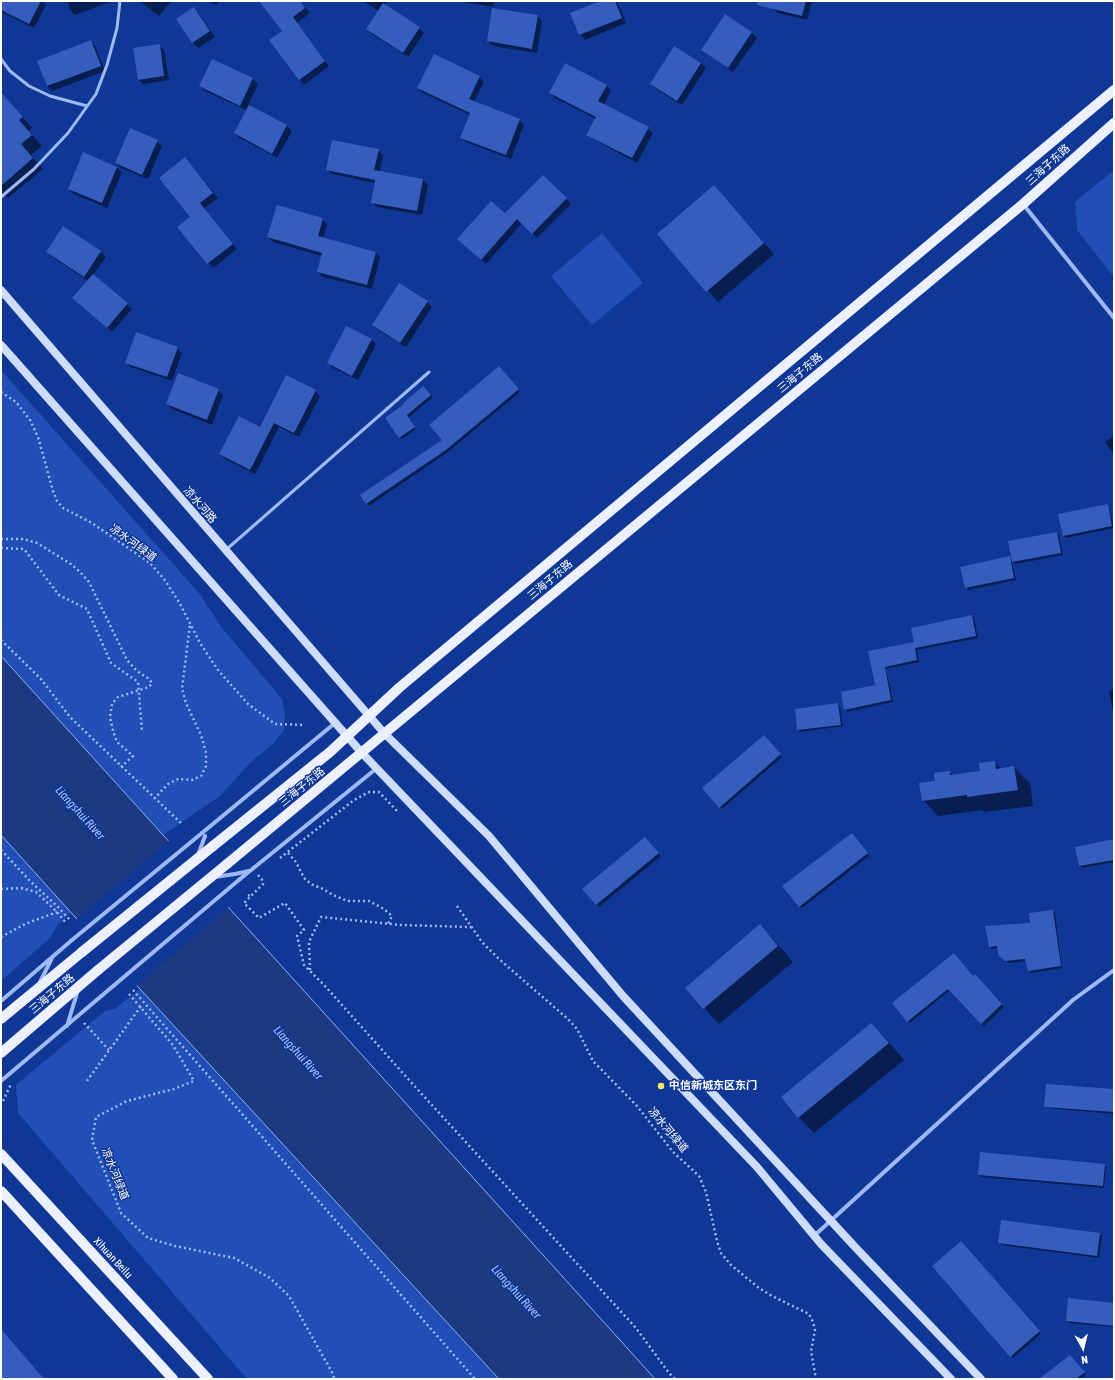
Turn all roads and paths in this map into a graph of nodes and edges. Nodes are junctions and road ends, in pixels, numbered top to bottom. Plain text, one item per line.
1 (120, 1) edge
2 (1, 58) edge
3 (1114, 90) edge
4 (87, 106) junction
5 (1114, 123) edge
6 (1, 197) edge
7 (1023, 204) junction
8 (1, 290) edge
9 (1114, 318) edge
10 (1, 345) edge
11 (429, 372) dead end
12 (1, 392) edge
13 (1, 539) edge
14 (1, 548) edge
15 (225, 550) junction
16 (190, 623) junction
17 (1, 640) edge
18 (369, 716) junction
19 (336, 723) junction
20 (304, 725) dead end
21 (142, 732) dead end
22 (384, 733) junction
23 (347, 736) junction
24 (362, 753) junction
25 (121, 767) junction
26 (377, 768) junction
27 (154, 799) junction
28 (398, 812) dead end
29 (183, 825) dead end
30 (209, 826) junction
31 (1, 850) edge
32 (288, 853) junction
33 (195, 861) junction
34 (276, 862) dead end
35 (264, 870) dead end
36 (249, 871) junction
37 (258, 875) junction
38 (253, 878) dead end
39 (209, 879) junction
40 (1, 889) edge
41 (248, 895) dead end
42 (252, 897) junction
43 (457, 906) dead end
44 (57, 912) junction
45 (70, 920) dead end
46 (66, 923) dead end
47 (388, 924) junction
48 (472, 927) junction
49 (1, 937) edge
50 (53, 956) junction
51 (310, 970) junction
52 (1114, 970) edge
53 (80, 986) junction
54 (133, 990) dead end
55 (35, 991) junction
56 (129, 994) dead end
57 (1, 1001) edge
58 (141, 1006) junction
59 (1, 1019) edge
60 (84, 1024) dead end
61 (67, 1026) junction
62 (109, 1050) junction
63 (1, 1053) edge
64 (87, 1080) dead end
65 (1, 1081) edge
66 (1, 1154) edge
67 (1, 1191) edge
68 (832, 1220) junction
69 (815, 1235) junction
70 (173, 1379) edge
71 (208, 1379) edge
72 (334, 1379) edge
73 (475, 1379) edge
74 (675, 1379) edge
75 (816, 1379) edge
76 (951, 1379) edge
77 (981, 1379) edge

1 - 4 lane
2 - 4 lane
3 - 18 main road, 三海子东路
4 - 6 lane
5 - 7 main road, 三海子东路
7 - 9 street
7 - 22 main road, 三海子东路
8 - 15 street, 凉水河路
10 - 19 street
11 - 15 lane
12 - 16 path, 凉水河绿道
13 - 25 path
14 - 21 path, bridge
15 - 18 street, 凉水河路
16 - 20 path, 凉水河绿道
16 - 27 path
17 - 25 path
18 - 22 street, 凉水河路
18 - 23 main road, 三海子东路
19 - 23 street
19 - 30 street
22 - 24 main road, 三海子东路
22 - 68 street, 凉水河路
23 - 24 street
23 - 33 main road, 三海子东路, bridge
24 - 26 street
24 - 39 main road, 三海子东路, bridge
25 - 27 path
26 - 36 street
26 - 69 street
27 - 29 path
28 - 32 path
30 - 33 street, bridge
30 - 50 street, bridge
31 - 45 path
32 - 34 path
32 - 47 path
33 - 55 main road, 三海子东路, bridge
35 - 37 path
36 - 39 street, bridge
36 - 61 street, bridge
37 - 38 path
37 - 42 path
39 - 53 main road, 三海子东路, bridge
40 - 44 path
41 - 42 path
42 - 51 path
43 - 48 path, 凉水河绿道
44 - 46 path
44 - 49 path
47 - 48 path
47 - 51 path
48 - 75 path, 凉水河绿道
50 - 55 street
50 - 57 street
51 - 74 path
52 - 68 street
53 - 61 street
53 - 63 main road, 三海子东路
54 - 73 path
55 - 59 main road, 三海子东路
56 - 58 path, 凉水河绿道
58 - 62 path
58 - 72 path, 凉水河绿道
60 - 62 path
61 - 65 street
62 - 64 path
66 - 71 main road, Xihuan Beilu
67 - 70 main road
68 - 69 street
68 - 77 street, 凉水河路
69 - 76 street

